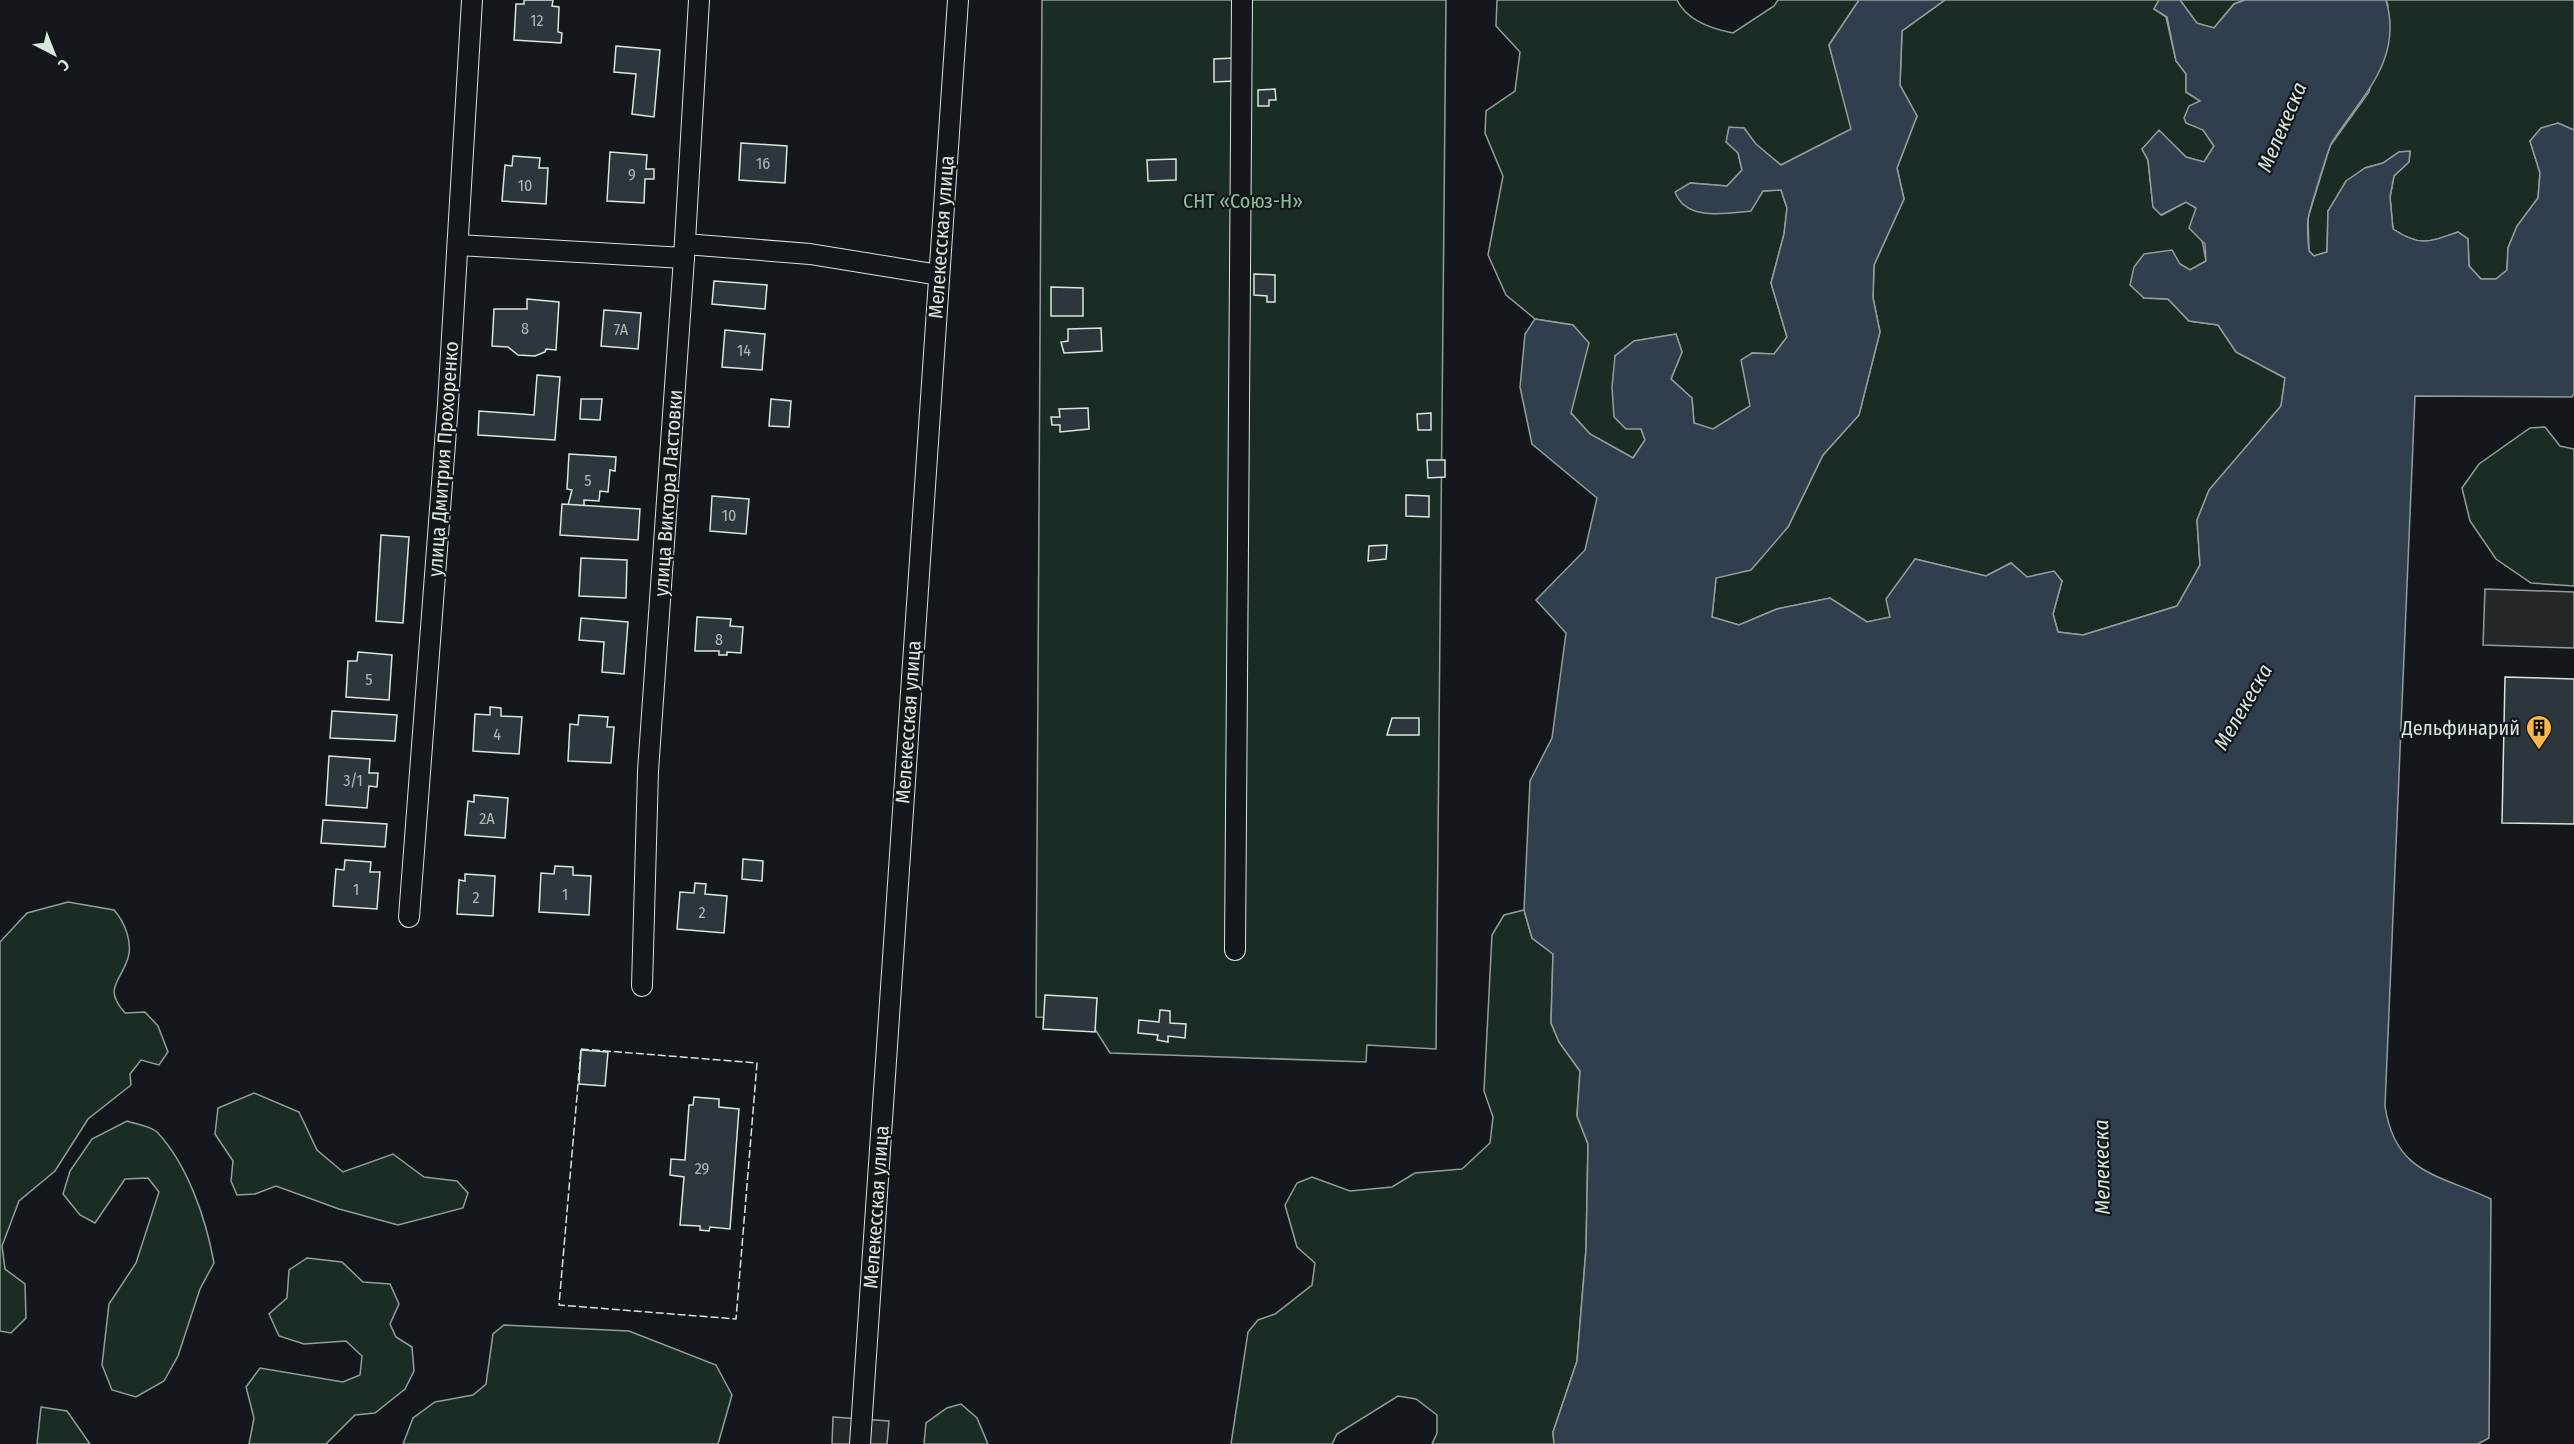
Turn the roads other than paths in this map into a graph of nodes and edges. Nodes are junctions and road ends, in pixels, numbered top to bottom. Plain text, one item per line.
1 (472, 0) edge
2 (699, 0) edge
3 (958, 0) edge
4 (1242, 0) edge
5 (458, 245) junction
6 (685, 251) junction
7 (939, 275) junction
8 (409, 917) dead end
9 (1235, 950) dead end
10 (642, 986) dead end
11 (860, 1444) edge

1 - 5 street, улица Дмитрия Прохоренко
2 - 6 street, улица Виктора Ластовки
3 - 7 street, Мелекесская улица
4 - 9 street
5 - 6 street
5 - 8 street, улица Дмитрия Прохоренко
6 - 7 street
6 - 10 street, улица Виктора Ластовки
7 - 11 street, Мелекесская улица

